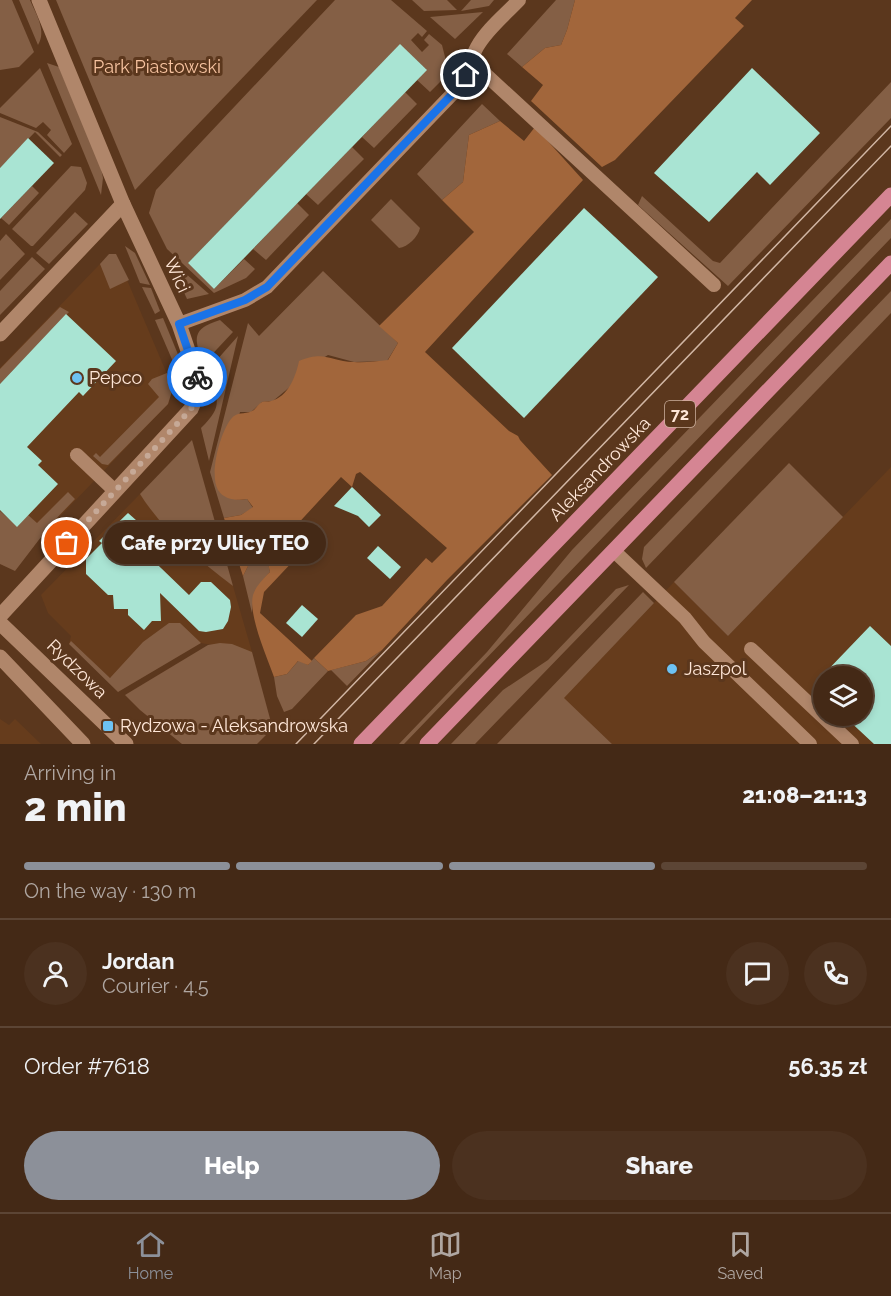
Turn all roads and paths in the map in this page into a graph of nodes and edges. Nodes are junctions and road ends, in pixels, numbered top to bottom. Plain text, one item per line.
1 (39, 0) edge
2 (519, 0) edge
3 (471, 62) junction
4 (891, 195) edge
5 (123, 204) junction
6 (891, 263) edge
7 (714, 285) dead end
8 (179, 324) junction
9 (0, 334) edge
10 (77, 455) dead end
11 (115, 491) junction
12 (614, 550) junction
13 (0, 616) edge
14 (0, 623) edge
15 (751, 650) dead end
16 (0, 657) edge
17 (83, 744) edge
18 (126, 744) edge
19 (361, 744) edge
20 (427, 744) edge
21 (810, 744) edge
22 (852, 744) edge

1 - 5 street, Wici
2 - 3 lane
3 - 7 lane
3 - 8 lane
4 - 19 main road, Aleksandrowska / 72
5 - 8 street, Wici
5 - 9 street
6 - 12 main road
8 - 11 street, Wici
10 - 11 lane
11 - 13 street, Wici
12 - 20 main road
12 - 21 lane
14 - 18 street, Rydzowa
15 - 22 lane
16 - 17 street

